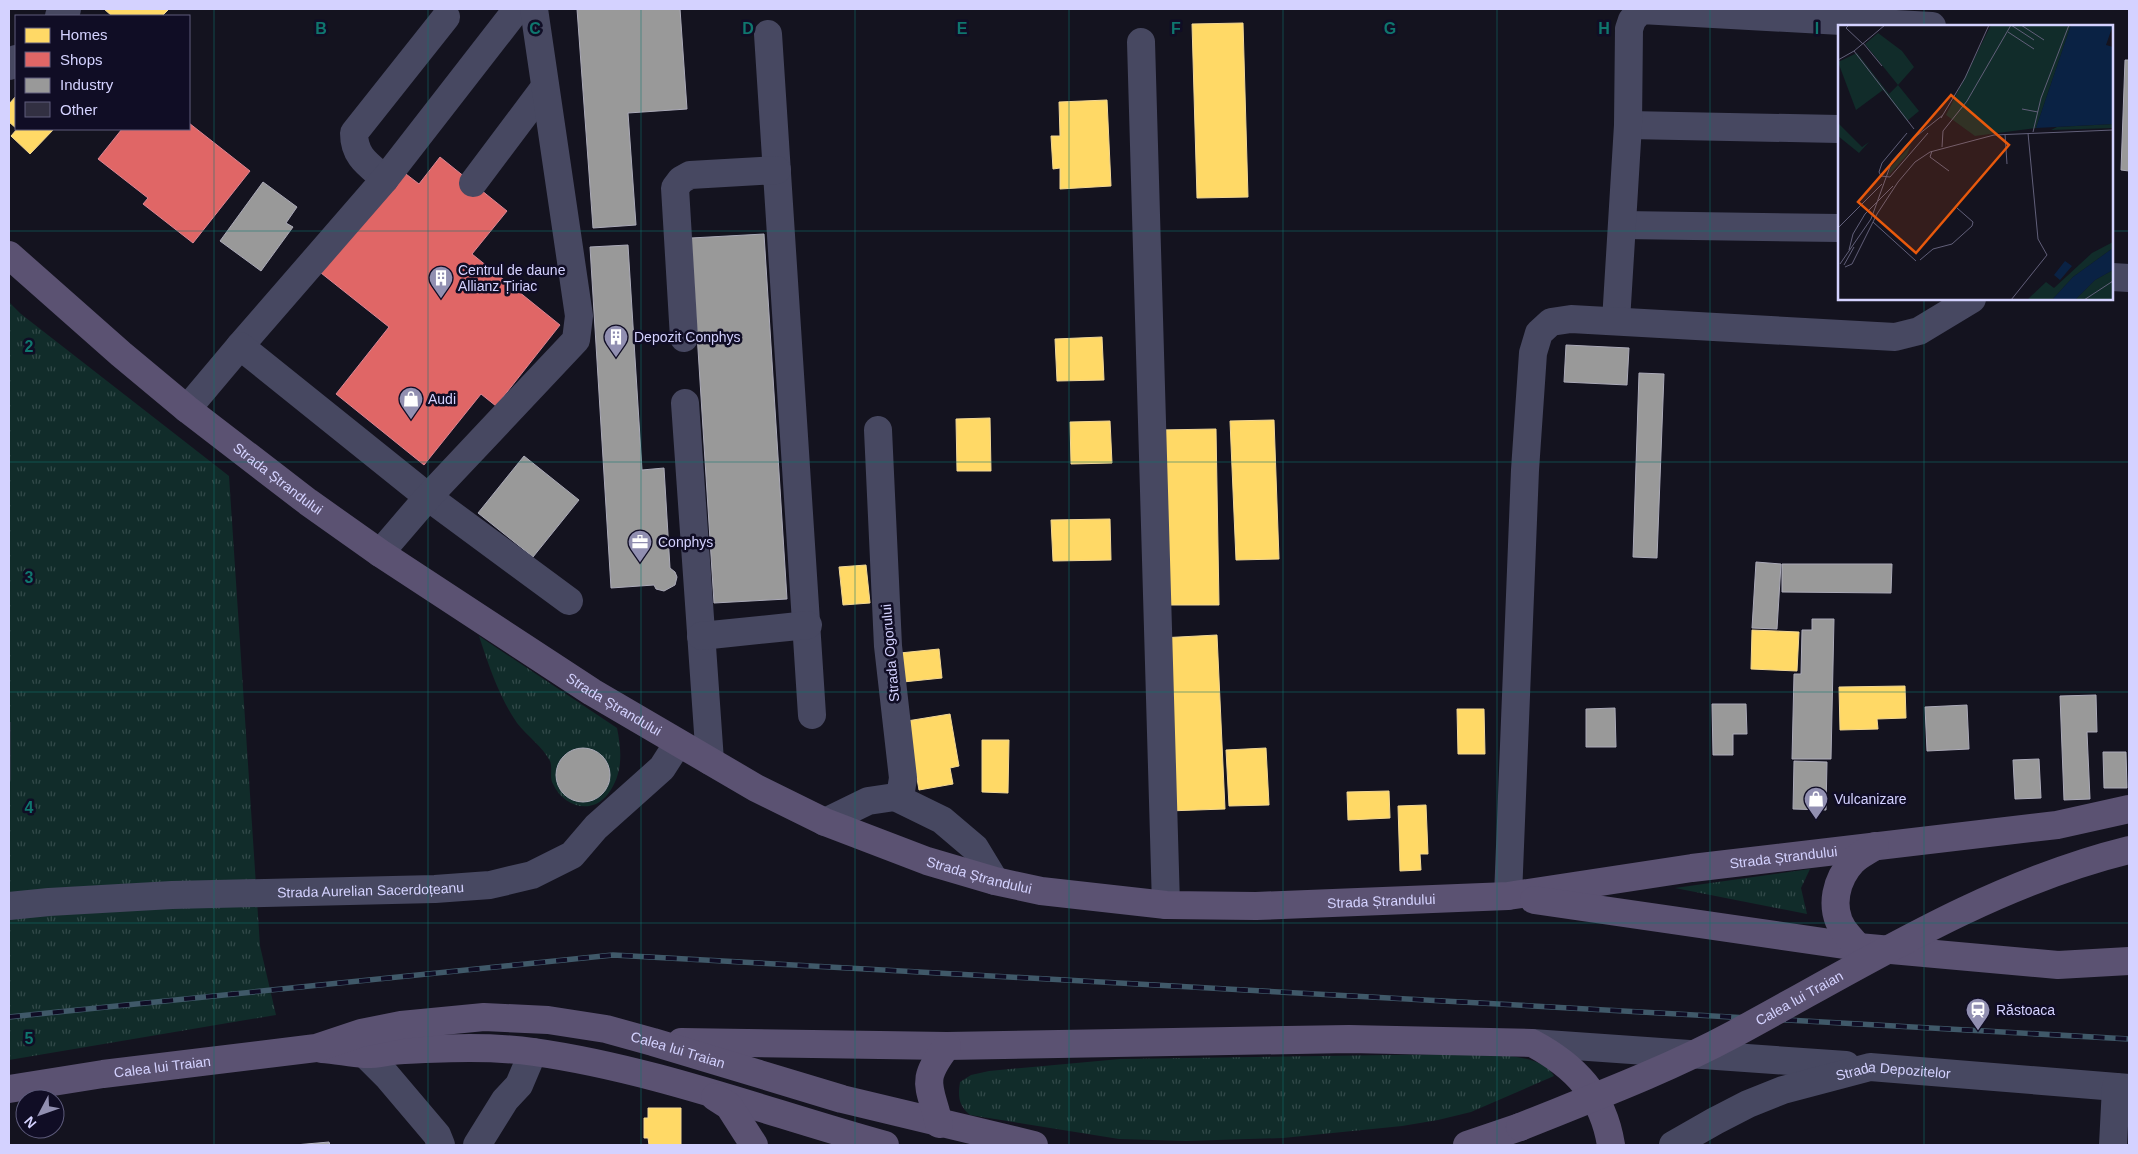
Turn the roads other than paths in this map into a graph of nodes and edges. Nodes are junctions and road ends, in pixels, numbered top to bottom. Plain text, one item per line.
1 (517, 9) edge
2 (534, 9) edge
3 (446, 17) dead end
4 (1914, 25) edge
5 (768, 34) dead end
6 (1141, 42) dead end
7 (546, 87) junction
8 (1628, 126) junction
9 (1838, 129) edge
10 (777, 170) junction
11 (385, 179) junction
12 (473, 183) dead end
13 (1623, 225) junction
14 (1838, 228) edge
15 (9, 255) edge
16 (2113, 277) edge
17 (2129, 278) edge
18 (1970, 300) edge
19 (1616, 322) junction
20 (684, 338) dead end
21 (240, 346) junction
22 (685, 403) dead end
23 (187, 409) junction
24 (878, 430) dead end
25 (428, 497) junction
26 (380, 553) junction
27 (568, 601) dead end
28 (808, 625) junction
29 (701, 636) junction
30 (812, 715) dead end
31 (678, 743) junction
32 (710, 761) junction
33 (895, 797) junction
34 (2129, 809) edge
35 (825, 822) junction
36 (1875, 846) junction
37 (2129, 850) edge
38 (995, 880) junction
39 (1508, 896) junction
40 (1166, 905) junction
41 (9, 906) edge
42 (1858, 947) junction
43 (2129, 961) edge
44 (653, 1042) junction
45 (1532, 1043) junction
46 (947, 1046) junction
47 (316, 1048) junction
48 (533, 1052) junction
49 (365, 1054) junction
50 (1870, 1067) junction
51 (2123, 1088) edge
52 (9, 1089) edge
53 (706, 1090) junction
54 (939, 1124) junction
55 (441, 1145) edge
56 (477, 1145) edge
57 (754, 1145) edge
58 (885, 1145) edge
59 (1034, 1145) edge
60 (1467, 1145) edge
61 (1611, 1145) edge
62 (1673, 1145) edge
63 (2113, 1145) edge

1 - 11 street
2 - 7 street
3 - 11 street
4 - 8 street
5 - 10 street
6 - 40 street
7 - 12 street
7 - 25 street
8 - 9 street
8 - 13 street
10 - 20 street
10 - 28 street
11 - 21 street
13 - 14 street
13 - 19 street
15 - 23 main road, Strada Ștrandului
16 - 17 street
18 - 19 street
19 - 39 street
21 - 23 street
21 - 25 street
22 - 29 street
23 - 26 main road, Strada Ștrandului
24 - 33 street, Strada Ogorului
25 - 26 street
25 - 27 street
26 - 31 main road, Strada Ștrandului
28 - 29 street
28 - 30 street
29 - 32 street
31 - 32 main road, Strada Ștrandului
31 - 41 street, Strada Aurelian Sacerdoțeanu
32 - 35 main road, Strada Ștrandului
33 - 35 street
33 - 38 street
34 - 36 main road, Strada Ștrandului
35 - 38 main road, Strada Ștrandului
36 - 39 main road, Strada Ștrandului
36 - 42 main road
37 - 60 main road, Calea lui Traian, bridge
38 - 40 main road, Strada Ștrandului
39 - 40 main road, Strada Ștrandului
39 - 42 main road
42 - 43 main road
44 - 46 main road
44 - 47 main road, Calea lui Traian
44 - 54 main road, Calea lui Traian
45 - 46 main road
45 - 50 street
45 - 61 main road
46 - 54 main road
47 - 49 main road, Calea lui Traian
47 - 52 main road, Calea lui Traian
48 - 49 main road, Calea lui Traian
48 - 53 main road, Calea lui Traian
48 - 56 street
49 - 55 street
50 - 51 street, Strada Depozitelor
50 - 62 street, Strada Depozitelor
51 - 63 street
53 - 57 main road
53 - 58 main road, Calea lui Traian
54 - 59 main road, Calea lui Traian

